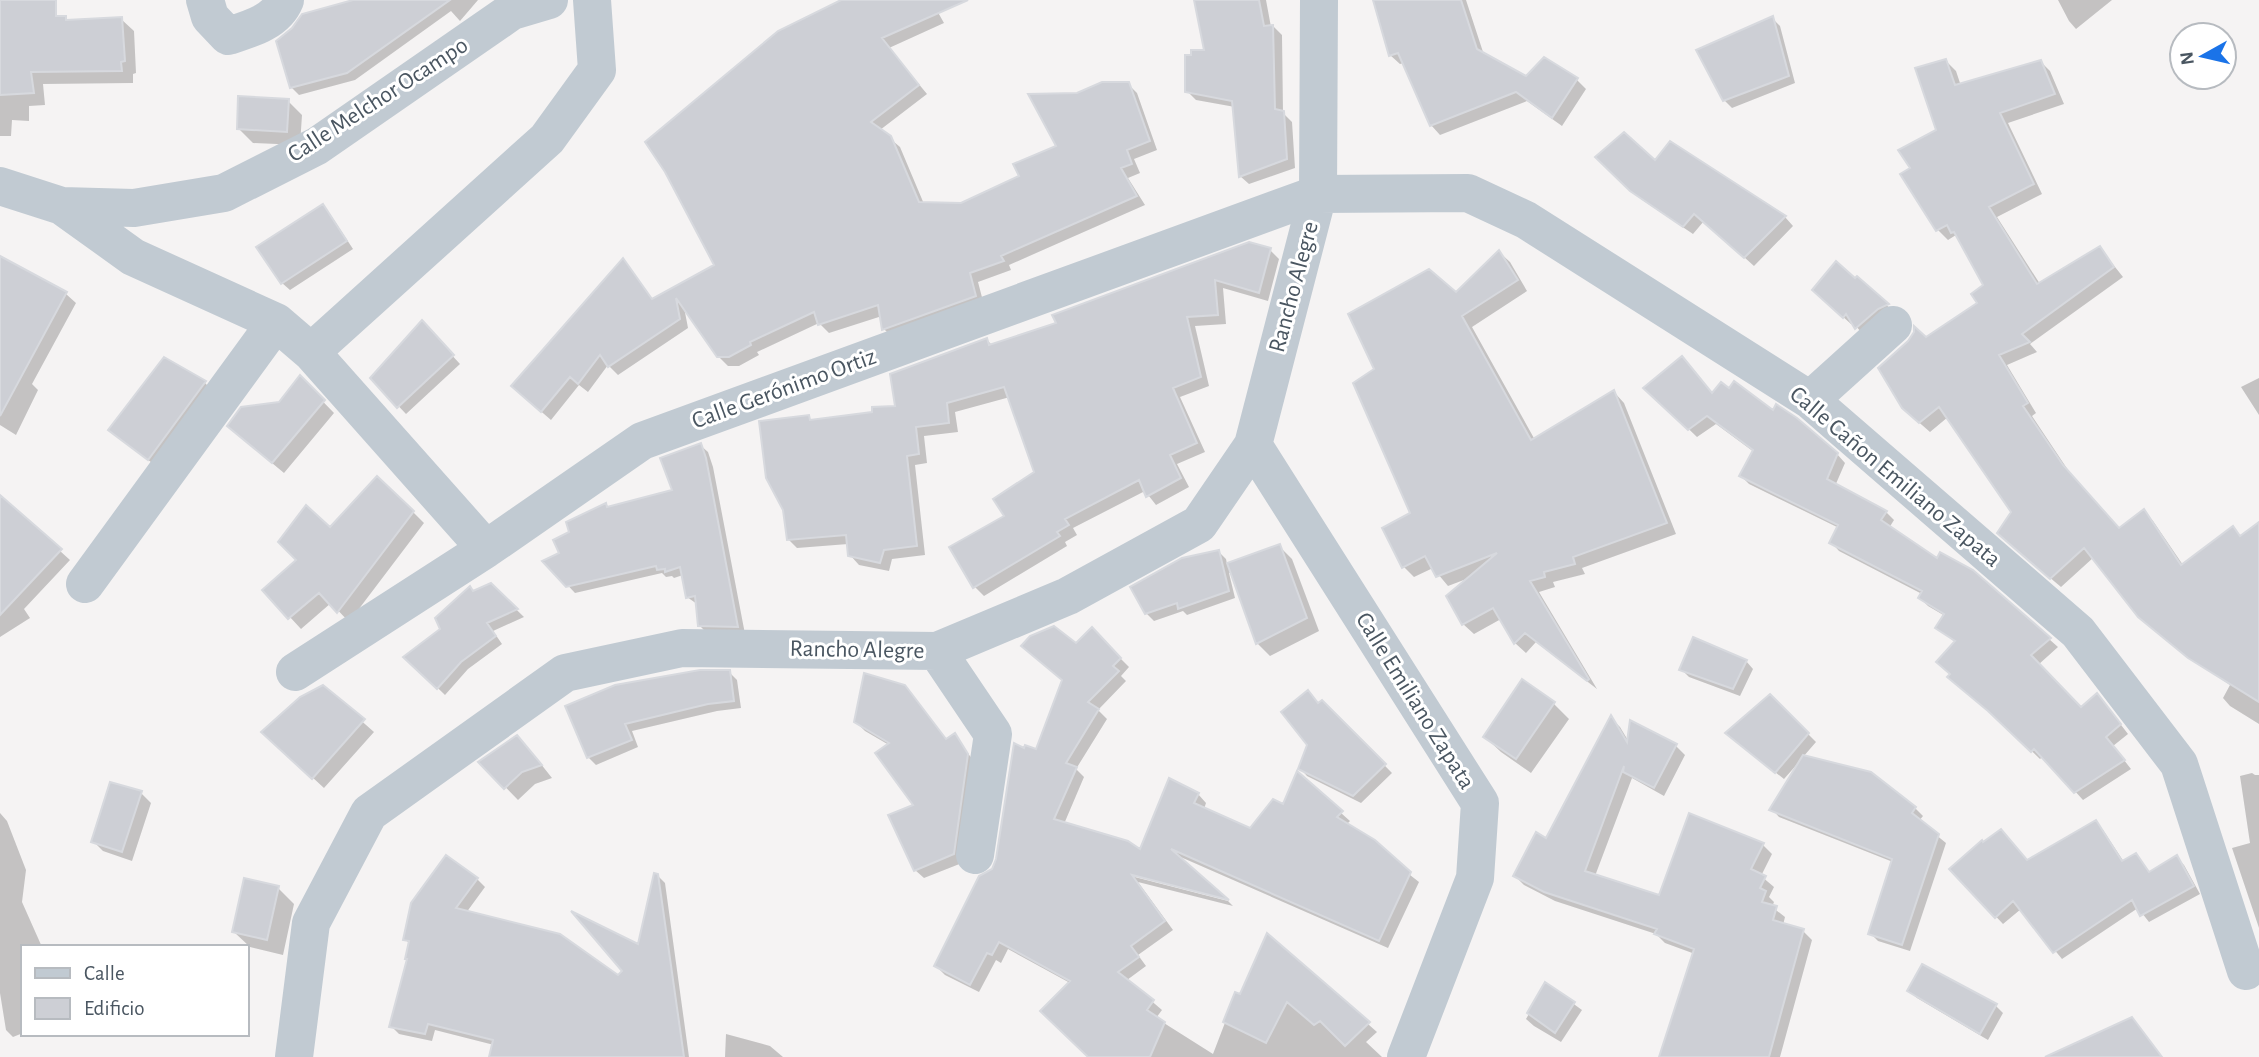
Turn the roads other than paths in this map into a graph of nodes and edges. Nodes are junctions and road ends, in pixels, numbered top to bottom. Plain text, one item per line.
1 (205, 0) edge
2 (285, 0) edge
3 (549, 0) edge
4 (592, 0) edge
5 (1319, 0) edge
6 (0, 186) edge
7 (1318, 194) junction
8 (62, 206) junction
9 (276, 322) junction
10 (1893, 325) dead end
11 (311, 352) junction
12 (1810, 400) junction
13 (1253, 445) junction
14 (486, 549) junction
15 (85, 584) dead end
16 (937, 651) junction
17 (295, 672) dead end
18 (975, 855) dead end
19 (2246, 971) dead end
20 (294, 1057) edge
21 (1406, 1057) edge

1 - 2 street
3 - 8 street, Calle Melchor Ocampo
4 - 11 street
5 - 7 street, Rancho Alegre
6 - 8 street, Calle Melchor Ocampo
7 - 12 street, Calle Cañon Emiliano Zapata
7 - 13 street, Rancho Alegre
7 - 14 street, Calle Gerónimo Ortiz
8 - 9 street
9 - 11 street
9 - 15 street
10 - 12 street
11 - 14 street
12 - 19 street, Calle Cañon Emiliano Zapata
13 - 16 street, Rancho Alegre
13 - 21 street, Calle Emiliano Zapata
14 - 17 street, Calle Gerónimo Ortiz
16 - 18 street
16 - 20 street, Rancho Alegre

